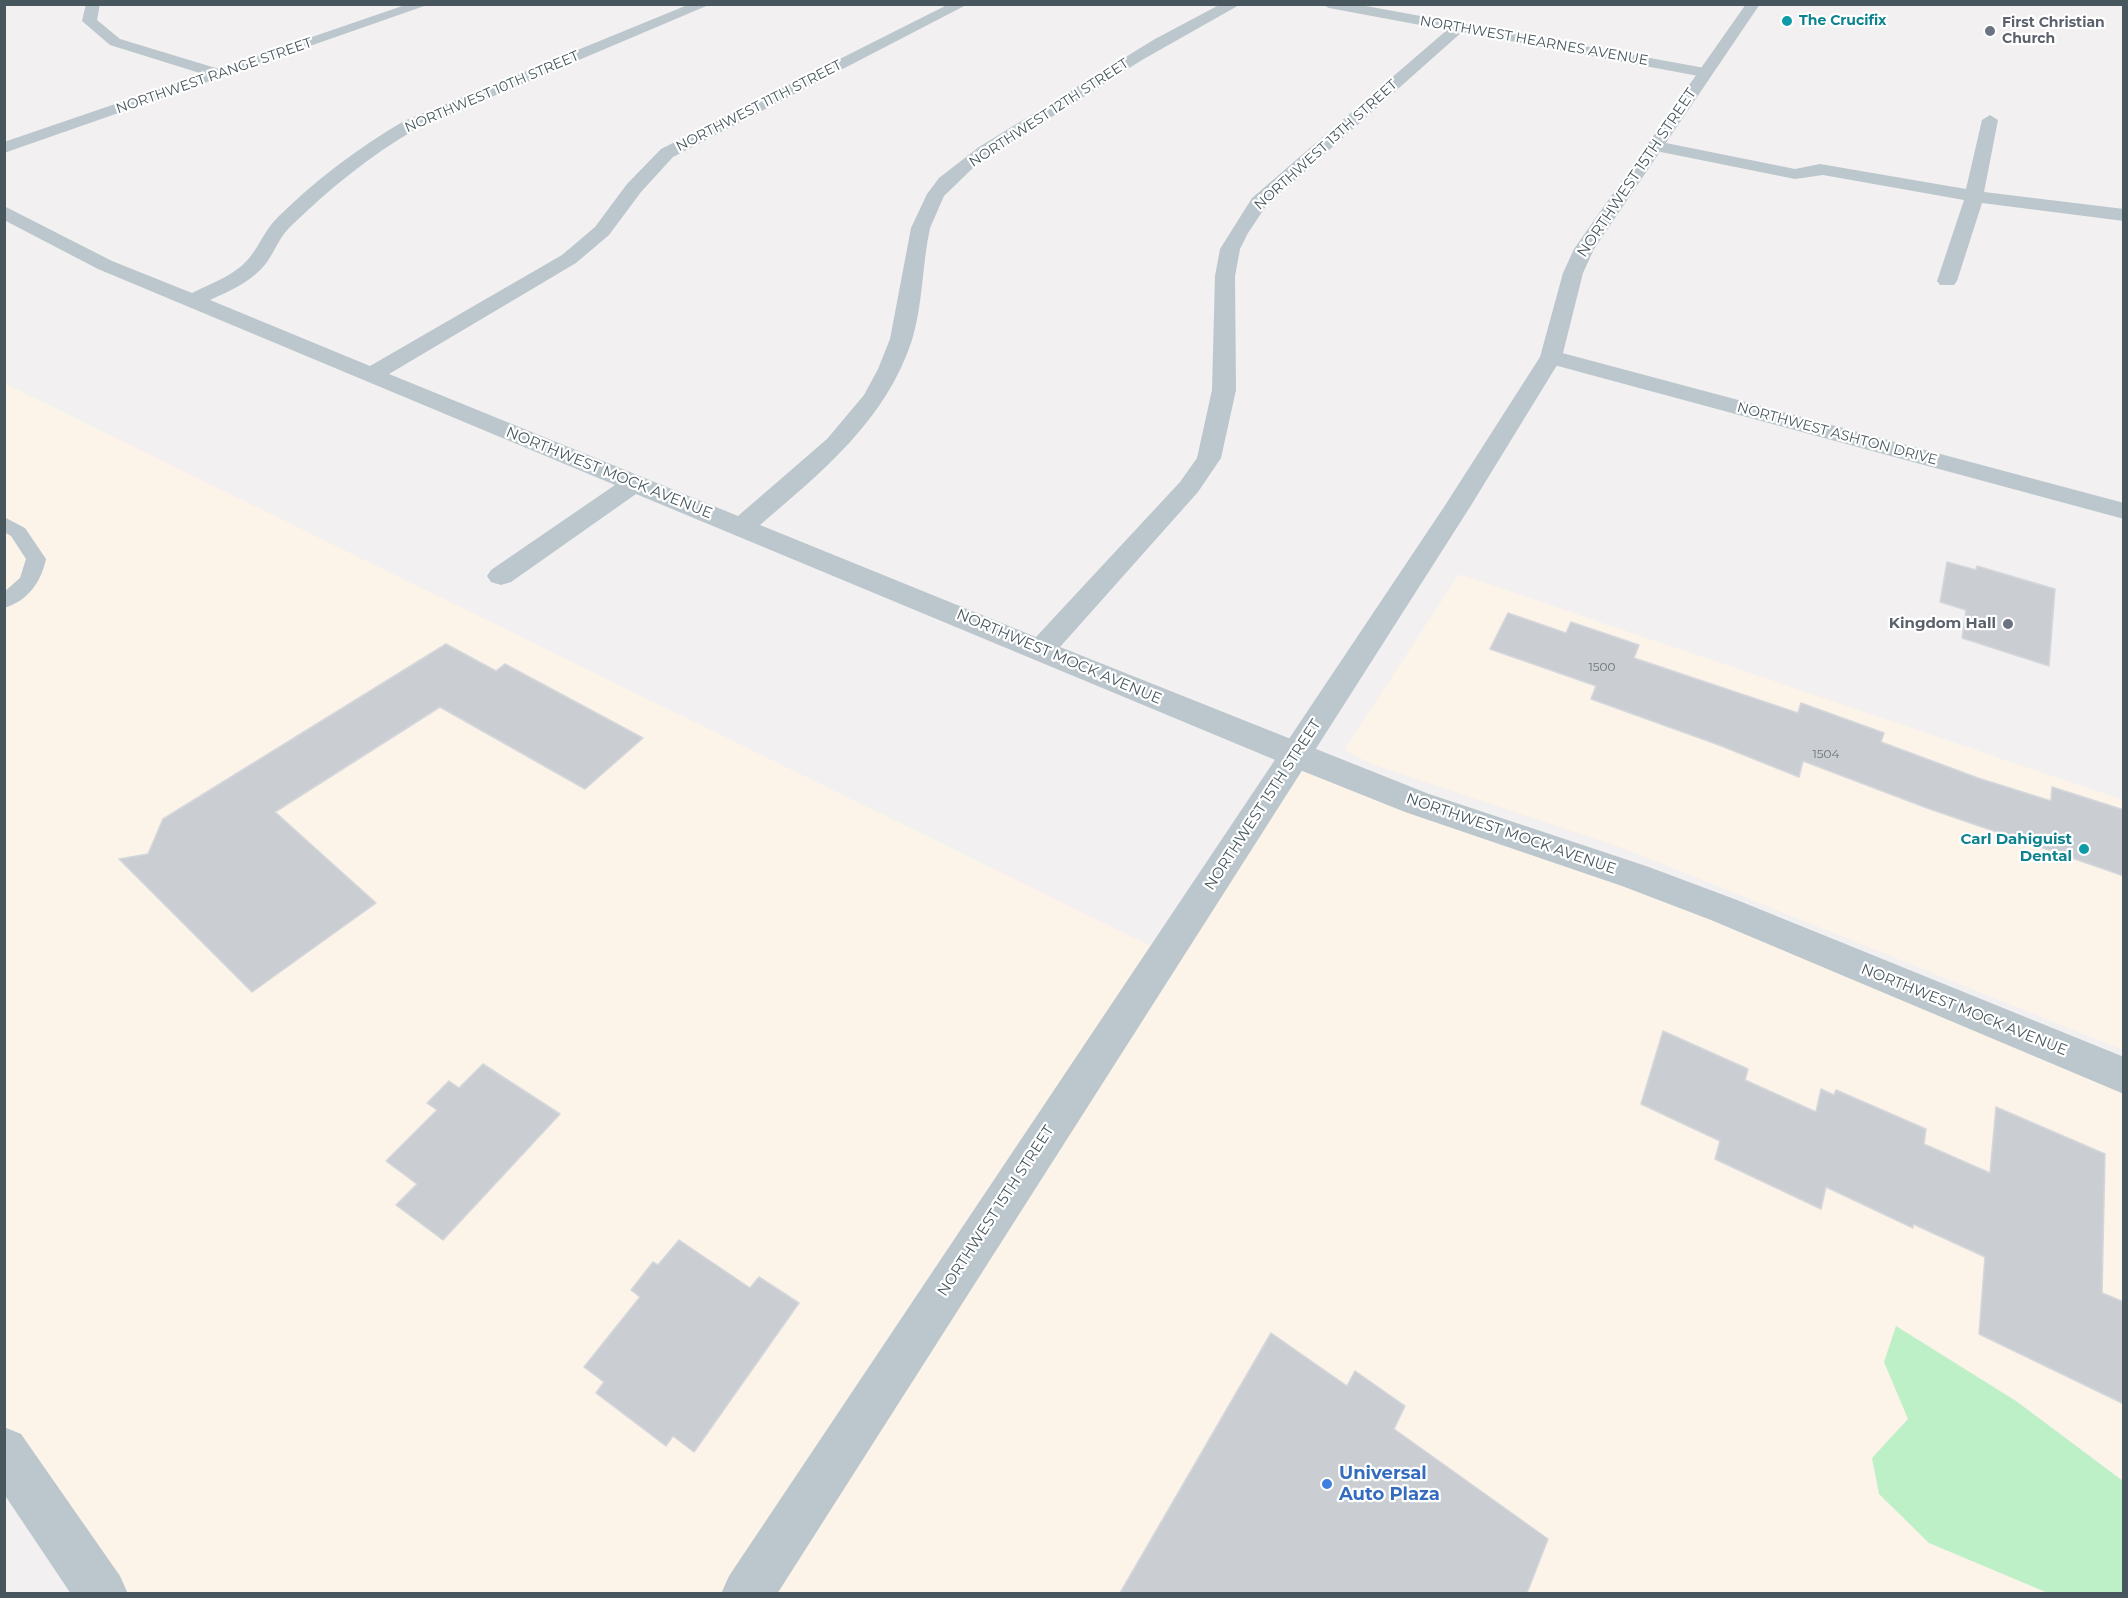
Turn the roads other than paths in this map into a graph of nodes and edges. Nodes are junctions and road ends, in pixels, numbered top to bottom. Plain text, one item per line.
1 (93, 4) edge
2 (423, 4) edge
3 (704, 4) edge
4 (961, 4) edge
5 (1234, 4) edge
6 (1329, 4) edge
7 (1753, 4) edge
8 (1458, 28) junction
9 (1704, 72) junction
10 (220, 74) junction
11 (1989, 120) dead end
12 (1672, 135) junction
13 (4, 148) edge
14 (1804, 155) dead end
15 (1820, 168) junction
16 (1974, 197) junction
17 (4, 212) edge
18 (2124, 214) edge
19 (1947, 281) dead end
20 (192, 301) junction
21 (1551, 357) junction
22 (370, 375) junction
23 (633, 484) junction
24 (2124, 511) edge
25 (4, 523) edge
26 (742, 526) junction
27 (501, 576) dead end
28 (4, 601) edge
29 (1042, 649) junction
30 (1296, 756) junction
31 (2124, 1076) edge
32 (4, 1450) edge
33 (102, 1593) edge
34 (747, 1593) edge

1 - 10 street
2 - 10 street, NORTHWEST RANGE STREET
3 - 20 street, NORTHWEST 10TH STREET
4 - 22 street, NORTHWEST 11TH STREET
5 - 26 street, NORTHWEST 12TH STREET
6 - 8 street, NORTHWEST HEARNES AVENUE
7 - 9 street, NORTHWEST 15TH STREET
8 - 9 street, NORTHWEST HEARNES AVENUE
8 - 29 street, NORTHWEST 13TH STREET
9 - 12 street, NORTHWEST 15TH STREET
10 - 13 street, NORTHWEST RANGE STREET
11 - 16 street
12 - 15 street
12 - 21 street, NORTHWEST 15TH STREET
14 - 15 street
15 - 16 street
16 - 18 street
16 - 19 street
17 - 20 street, NORTHWEST MOCK AVENUE
20 - 22 street, NORTHWEST MOCK AVENUE
21 - 24 street, NORTHWEST ASHTON DRIVE
21 - 30 street, NORTHWEST 15TH STREET
22 - 23 street, NORTHWEST MOCK AVENUE
23 - 26 street, NORTHWEST MOCK AVENUE
23 - 27 street
25 - 28 lane
26 - 29 street, NORTHWEST MOCK AVENUE
29 - 30 street, NORTHWEST MOCK AVENUE
30 - 31 street, NORTHWEST MOCK AVENUE
30 - 34 street, NORTHWEST 15TH STREET
32 - 33 street

